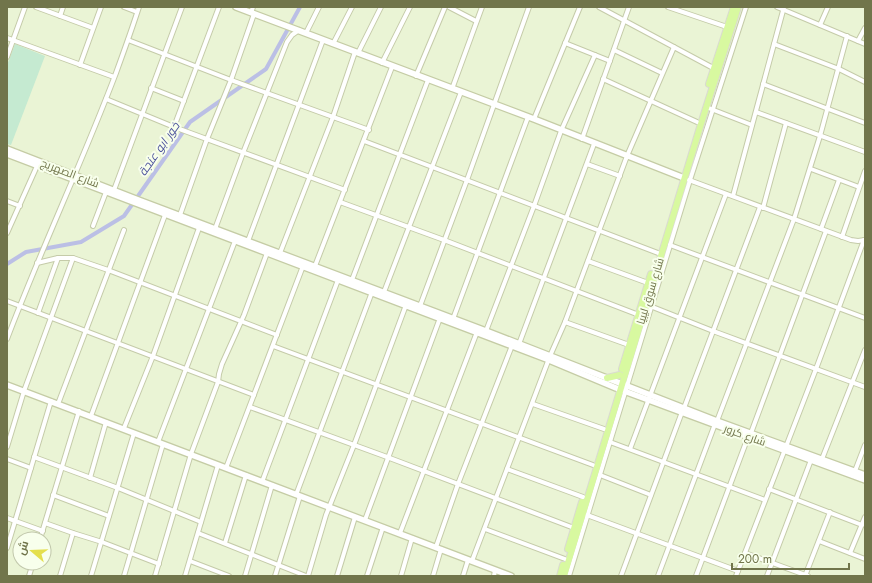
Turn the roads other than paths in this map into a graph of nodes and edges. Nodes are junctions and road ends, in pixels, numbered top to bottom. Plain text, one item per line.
1 (25, 7) edge
2 (36, 7) edge
3 (63, 7) edge
4 (101, 7) edge
5 (124, 7) edge
6 (139, 7) edge
7 (182, 7) edge
8 (219, 7) edge
9 (236, 7) edge
10 (319, 7) edge
11 (352, 7) edge
12 (381, 7) edge
13 (410, 7) edge
14 (445, 7) edge
15 (449, 7) edge
16 (482, 7) edge
17 (529, 7) edge
18 (580, 7) edge
19 (599, 7) edge
20 (629, 7) edge
21 (668, 7) edge
22 (734, 7) edge
23 (738, 7) edge
24 (746, 7) edge
25 (776, 7) edge
26 (828, 7) edge
27 (784, 8) edge
28 (252, 11) edge
29 (138, 12) junction
30 (60, 16) junction
31 (624, 20) junction
32 (476, 21) junction
33 (820, 25) junction
34 (727, 27) junction
35 (93, 28) junction
36 (865, 28) edge
37 (298, 30) junction
38 (306, 33) junction
39 (847, 36) junction
40 (7, 38) edge
41 (13, 40) junction
42 (128, 40) junction
43 (323, 40) junction
44 (858, 41) junction
45 (565, 43) junction
46 (333, 44) junction
47 (774, 44) junction
48 (865, 44) edge
49 (674, 46) junction
50 (614, 50) junction
51 (164, 53) junction
52 (357, 53) junction
53 (595, 55) junction
54 (7, 57) edge
55 (610, 61) junction
56 (382, 63) junction
57 (80, 65) junction
58 (197, 66) junction
59 (392, 67) junction
60 (716, 69) junction
61 (839, 69) junction
62 (662, 73) junction
63 (416, 76) junction
64 (114, 77) junction
65 (603, 79) junction
66 (230, 80) junction
67 (428, 80) junction
68 (865, 82) edge
69 (763, 84) junction
70 (151, 88) junction
71 (452, 89) junction
72 (461, 92) junction
73 (267, 93) junction
74 (106, 99) junction
75 (184, 101) junction
76 (650, 101) junction
77 (493, 104) junction
78 (299, 105) junction
79 (709, 108) junction
80 (828, 109) junction
81 (756, 112) junction
82 (142, 114) junction
83 (332, 117) junction
84 (531, 118) junction
85 (697, 122) junction
86 (786, 123) junction
87 (865, 123) edge
88 (752, 125) junction
89 (174, 127) junction
90 (368, 130) junction
91 (561, 131) junction
92 (820, 136) junction
93 (207, 139) junction
94 (582, 139) junction
95 (364, 141) junction
96 (594, 144) junction
97 (7, 149) edge
98 (865, 152) edge
99 (243, 153) junction
100 (7, 154) edge
101 (400, 155) junction
102 (627, 156) junction
103 (587, 164) junction
104 (277, 165) junction
105 (37, 166) junction
106 (432, 167) junction
107 (811, 169) junction
108 (865, 171) edge
109 (620, 176) junction
110 (74, 177) junction
111 (309, 177) junction
112 (685, 179) junction
113 (467, 180) junction
114 (839, 180) junction
115 (859, 188) junction
116 (114, 190) junction
117 (345, 190) junction
118 (106, 192) junction
119 (501, 193) junction
120 (726, 194) junction
121 (733, 196) junction
122 (131, 200) junction
123 (7, 201) edge
124 (340, 202) junction
125 (139, 203) junction
126 (20, 206) junction
127 (534, 206) junction
128 (762, 207) junction
129 (165, 215) junction
130 (377, 215) junction
131 (180, 216) junction
132 (567, 218) junction
133 (794, 219) junction
134 (93, 226) dead end
135 (199, 228) junction
136 (409, 228) junction
137 (215, 229) junction
138 (821, 229) junction
139 (124, 230) dead end
140 (599, 231) junction
141 (826, 231) junction
142 (7, 232) edge
143 (842, 237) junction
144 (444, 240) junction
145 (864, 240) edge
146 (234, 241) junction
147 (248, 241) junction
148 (670, 244) junction
149 (267, 253) junction
150 (280, 253) junction
151 (658, 253) junction
152 (478, 254) junction
153 (702, 257) junction
154 (58, 258) junction
155 (73, 258) junction
156 (588, 261) junction
157 (37, 263) junction
158 (303, 266) junction
159 (315, 266) junction
160 (511, 266) junction
161 (108, 270) junction
162 (737, 270) junction
163 (543, 278) junction
164 (338, 280) junction
165 (352, 280) junction
166 (141, 283) junction
167 (648, 283) junction
168 (769, 283) junction
169 (576, 291) junction
170 (372, 292) junction
171 (384, 292) junction
172 (803, 295) junction
173 (175, 296) junction
174 (7, 301) edge
175 (20, 306) junction
176 (406, 306) junction
177 (420, 306) junction
178 (649, 306) junction
179 (838, 308) junction
180 (209, 309) junction
181 (38, 313) junction
182 (639, 315) junction
183 (52, 318) junction
184 (440, 318) junction
185 (680, 318) junction
186 (865, 318) edge
187 (453, 319) junction
188 (242, 322) junction
189 (565, 322) junction
190 (85, 330) junction
191 (486, 331) junction
192 (713, 331) junction
193 (477, 332) junction
194 (277, 335) junction
195 (7, 339) edge
196 (118, 343) junction
197 (746, 343) junction
198 (515, 344) junction
199 (629, 345) junction
200 (272, 346) junction
201 (865, 350) edge
202 (780, 355) junction
203 (153, 356) junction
204 (550, 358) junction
205 (308, 359) junction
206 (186, 369) junction
207 (816, 369) junction
208 (342, 372) junction
209 (620, 376) junction
210 (606, 378) junction
211 (218, 382) junction
212 (852, 382) junction
213 (7, 385) edge
214 (376, 385) junction
215 (621, 387) junction
216 (865, 387) edge
217 (24, 391) junction
218 (254, 395) junction
219 (650, 397) junction
220 (410, 398) junction
221 (51, 401) junction
222 (58, 404) junction
223 (533, 404) junction
224 (250, 407) junction
225 (683, 410) junction
226 (79, 411) junction
227 (446, 411) junction
228 (91, 416) junction
229 (285, 420) junction
230 (106, 422) junction
231 (716, 422) junction
232 (482, 425) junction
233 (124, 428) junction
234 (604, 429) junction
235 (319, 432) junction
236 (134, 433) junction
237 (750, 435) junction
238 (520, 438) junction
239 (610, 442) junction
240 (161, 443) junction
241 (865, 445) edge
242 (354, 446) junction
243 (7, 447) edge
244 (785, 448) junction
245 (630, 449) junction
246 (191, 454) junction
247 (34, 457) junction
248 (387, 457) junction
249 (7, 459) edge
250 (822, 459) junction
251 (811, 460) junction
252 (664, 462) junction
253 (218, 465) junction
254 (593, 465) junction
255 (61, 467) junction
256 (31, 468) junction
257 (226, 468) junction
258 (507, 468) junction
259 (423, 471) junction
260 (855, 472) junction
261 (697, 474) junction
262 (600, 475) junction
263 (865, 475) edge
264 (246, 476) junction
265 (90, 478) junction
266 (865, 480) edge
267 (262, 482) junction
268 (458, 484) junction
269 (272, 485) junction
270 (730, 487) junction
271 (118, 488) junction
272 (769, 489) junction
273 (53, 494) junction
274 (651, 494) junction
275 (298, 495) junction
276 (583, 497) junction
277 (496, 498) junction
278 (147, 499) junction
279 (797, 499) junction
280 (765, 500) junction
281 (330, 507) junction
282 (174, 511) junction
283 (830, 512) junction
284 (587, 515) junction
285 (109, 516) junction
286 (355, 517) junction
287 (865, 517) edge
288 (7, 518) edge
289 (364, 520) junction
290 (16, 521) junction
291 (201, 522) junction
292 (45, 523) junction
293 (862, 524) junction
294 (383, 527) junction
295 (574, 528) junction
296 (485, 529) junction
297 (43, 531) joint
298 (73, 533) junction
299 (198, 533) junction
300 (400, 533) junction
301 (637, 533) junction
302 (412, 538) junction
303 (819, 541) junction
304 (102, 542) junction
305 (225, 543) junction
306 (670, 546) junction
307 (7, 548) edge
308 (438, 548) junction
309 (131, 553) junction
310 (745, 553) junction
311 (850, 553) junction
312 (252, 554) junction
313 (703, 558) junction
314 (565, 559) junction
315 (865, 559) edge
316 (190, 561) junction
317 (470, 561) junction
318 (772, 563) junction
319 (158, 564) junction
320 (279, 565) junction
321 (495, 573) edge
322 (737, 574) edge
323 (337, 575) edge
324 (60, 576) edge
325 (91, 576) edge
326 (124, 576) edge
327 (155, 576) edge
328 (185, 576) edge
329 (229, 576) edge
330 (245, 576) edge
331 (275, 576) edge
332 (307, 576) edge
333 (343, 576) edge
334 (368, 576) edge
335 (401, 576) edge
336 (433, 576) edge
337 (463, 576) edge
338 (511, 576) edge
339 (560, 576) edge
340 (564, 576) edge
341 (569, 576) edge
342 (621, 576) edge
343 (658, 576) edge
344 (696, 576) edge
345 (767, 576) edge
346 (806, 576) edge

1 - 41 street
2 - 30 street
3 - 30 street
4 - 35 street
5 - 29 street
6 - 29 street
7 - 51 street
8 - 58 street
9 - 28 main road
10 - 38 street
11 - 46 street
12 - 52 street
13 - 56 street
14 - 63 street
15 - 32 street
16 - 32 street
17 - 77 street
18 - 45 street
19 - 31 street
20 - 31 street
21 - 34 street
22 - 34 main road, شارع سوق ليبيا
23 - 60 main road, شارع سوق ليبيا
24 - 79 street
25 - 27 street
26 - 33 street
27 - 33 street
27 - 47 street
28 - 37 main road
28 - 66 street
29 - 42 street
30 - 35 street
31 - 49 street
31 - 50 street
32 - 71 street
33 - 39 street
34 - 60 main road, شارع سوق ليبيا
35 - 57 street
36 - 44 street
37 - 38 main road
37 - 73 street
38 - 43 main road
39 - 44 street
39 - 61 street
40 - 41 street
41 - 54 street
41 - 57 street
42 - 51 street
42 - 64 street
43 - 46 main road
43 - 78 street
44 - 48 street
45 - 53 street
45 - 84 street
46 - 52 main road
47 - 61 street
47 - 69 street
49 - 60 street
49 - 62 street
50 - 55 street
50 - 62 street
51 - 58 street
51 - 70 street
52 - 56 main road
52 - 83 street
53 - 55 street
53 - 91 street
55 - 65 street
56 - 59 main road
57 - 64 street
58 - 66 street
58 - 75 street
59 - 63 main road
59 - 90 street
60 - 79 main road, شارع سوق ليبيا
60 - 85 main road, شارع سوق ليبيا
61 - 68 street
61 - 80 street
62 - 76 street
63 - 67 main road
64 - 74 street
65 - 76 street
65 - 94 street
66 - 73 street
66 - 93 street
67 - 71 main road
67 - 101 street
69 - 80 street
69 - 81 street
70 - 75 street
70 - 82 street
71 - 72 main road
72 - 77 main road
72 - 106 street
73 - 78 street
73 - 99 street
74 - 82 street
74 - 110 street
75 - 89 street
76 - 85 street
76 - 102 street
77 - 84 main road
77 - 113 street
78 - 83 street
78 - 104 street
79 - 88 street
79 - 112 main road, شارع سوق ليبيا
80 - 87 street
80 - 92 street
81 - 86 street
81 - 88 street
82 - 89 street
82 - 116 street
83 - 90 street
83 - 111 street
84 - 91 main road
84 - 119 street
85 - 112 main road, شارع سوق ليبيا
86 - 92 street
86 - 128 street
88 - 121 street
89 - 93 street
90 - 95 street
91 - 94 main road
91 - 127 street
92 - 98 street
92 - 107 street
93 - 99 street
93 - 131 street
94 - 96 main road
95 - 101 street
95 - 117 street
96 - 102 main road
96 - 103 street
97 - 110 main road, شارع الصهريج
99 - 104 street
99 - 137 street
100 - 105 main road, شارع الصهريج
101 - 106 street
101 - 130 street
102 - 109 street
102 - 112 main road
103 - 109 street
103 - 132 street
104 - 111 street
104 - 147 street
105 - 110 main road, شارع الصهريج
105 - 126 street
106 - 113 street
106 - 136 street
107 - 114 street
107 - 133 street
108 - 115 street
109 - 140 street
110 - 116 main road, شارع الصهريج
110 - 118 main road, شارع الصهريج
110 - 157 street
111 - 117 street
111 - 150 street
112 - 120 street
112 - 148 street
112 - 151 main road, شارع سوق ليبيا
112 - 178 main road, شارع سوق ليبيا
113 - 119 street
113 - 144 street
114 - 115 street
114 - 138 street
115 - 143 street
116 - 122 main road, شارع الصهريج
117 - 124 street
118 - 122 main road, شارع الصهريج
118 - 134 street
119 - 127 street
119 - 152 street
120 - 121 street
120 - 153 street
121 - 128 street
122 - 125 main road
123 - 126 street
124 - 130 street
124 - 159 street
125 - 129 main road
125 - 131 main road
126 - 142 street
127 - 132 street
127 - 160 street
128 - 133 street
128 - 162 street
129 - 135 main road
129 - 166 street
130 - 136 street
130 - 165 street
131 - 137 main road
132 - 140 street
132 - 163 street
133 - 138 street
133 - 168 street
135 - 146 main road
135 - 173 street
136 - 144 street
136 - 171 street
137 - 147 main road
138 - 141 street
139 - 161 street
140 - 151 street
140 - 156 street
141 - 143 street
141 - 172 street
143 - 145 street
144 - 152 street
144 - 177 street
145 - 179 street
146 - 149 main road
146 - 180 street
147 - 150 main road
148 - 153 street
148 - 178 street
149 - 158 main road
149 - 188 street
150 - 159 main road
151 - 167 main road, شارع سوق ليبيا
152 - 160 street
152 - 187 street
153 - 162 street
153 - 185 street
154 - 155 street
154 - 157 street
154 - 181 street
155 - 161 street
155 - 183 street
156 - 167 street
156 - 169 street
157 - 175 street
158 - 164 main road
158 - 194 street
159 - 165 main road
160 - 163 street
160 - 191 street
161 - 166 street
161 - 190 street
162 - 168 street
162 - 192 street
163 - 169 street
163 - 198 street
164 - 170 main road
164 - 205 street
165 - 171 main road
166 - 173 street
166 - 196 street
167 - 182 main road, شارع سوق ليبيا
168 - 172 street
168 - 197 street
169 - 182 street
169 - 189 street
170 - 176 main road
170 - 208 street
171 - 177 main road
172 - 179 street
172 - 202 street
173 - 180 street
173 - 203 street
174 - 175 street
175 - 181 street
175 - 195 street
176 - 184 main road
176 - 214 street
177 - 187 main road
178 - 185 street
178 - 215 main road, شارع سوق ليبيا
179 - 186 street
179 - 207 street
180 - 188 street
180 - 206 street
181 - 183 street
182 - 199 main road, شارع سوق ليبيا
183 - 190 street
183 - 217 street
184 - 193 main road
184 - 220 street
185 - 192 street
185 - 219 street
187 - 191 main road
188 - 194 street
188 - 211 street
189 - 199 street
189 - 204 street
190 - 196 street
190 - 222 street
191 - 198 main road
192 - 197 street
192 - 225 street
193 - 198 main road
193 - 227 street
194 - 200 street
196 - 203 street
196 - 228 street
197 - 202 street
197 - 231 street
198 - 204 main road
198 - 232 street
199 - 209 main road, شارع سوق ليبيا
200 - 205 street
200 - 218 street
201 - 212 street
202 - 207 street
202 - 237 street
203 - 206 street
203 - 233 street
204 - 210 main road
204 - 215 main road
204 - 223 street
205 - 208 street
205 - 229 street
206 - 211 street
206 - 240 street
207 - 212 street
207 - 244 street
208 - 214 street
208 - 235 street
209 - 210 main road
209 - 215 main road, شارع سوق ليبيا
210 - 215 main road
211 - 218 street
211 - 246 street
212 - 216 street
212 - 250 street
213 - 217 main road
214 - 220 street
214 - 242 street
215 - 219 main road, شارع كرور
215 - 234 main road, شارع سوق ليبيا
215 - 239 street
215 - 340 main road, شارع سوق ليبيا
217 - 221 main road
217 - 243 street
218 - 224 street
219 - 225 main road, شارع كرور
219 - 245 street
220 - 227 street
220 - 248 street
221 - 222 main road
221 - 247 street
222 - 226 main road
223 - 234 street
223 - 238 street
224 - 229 street
224 - 257 street
225 - 231 main road, شارع كرور
225 - 252 street
226 - 228 main road
226 - 255 street
227 - 232 street
227 - 259 street
228 - 230 main road
229 - 235 street
229 - 267 street
230 - 233 main road
230 - 265 street
231 - 237 main road, شارع كرور
231 - 261 street
232 - 238 street
232 - 268 street
233 - 236 main road
234 - 254 main road, شارع سوق ليبيا
235 - 242 street
235 - 275 street
236 - 240 main road
236 - 271 street
237 - 244 main road, شارع كرور
237 - 270 street
238 - 254 street
238 - 258 street
239 - 245 street
239 - 262 street
240 - 246 main road
240 - 278 street
241 - 260 street
242 - 248 street
242 - 281 street
244 - 250 main road, شارع كرور
244 - 251 main road, شارع كرور
244 - 272 street
245 - 252 street
246 - 253 main road
246 - 282 street
247 - 255 street
247 - 256 street
248 - 259 street
248 - 289 street
249 - 256 street
250 - 260 main road, شارع كرور
251 - 266 main road, شارع كرور
251 - 279 street
252 - 261 street
252 - 274 street
253 - 257 main road
253 - 291 street
254 - 276 main road, شارع سوق ليبيا
255 - 265 street
255 - 273 street
256 - 290 street
257 - 264 main road
258 - 276 street
258 - 277 street
259 - 268 street
259 - 300 street
260 - 263 main road, شارع كرور
261 - 270 street
261 - 306 street
262 - 274 street
262 - 284 street
264 - 267 main road
264 - 305 street
265 - 271 street
267 - 269 main road
268 - 277 street
268 - 308 street
269 - 275 main road
269 - 312 street
270 - 280 street
270 - 313 street
271 - 278 street
271 - 285 street
272 - 279 street
272 - 280 street
273 - 285 street
273 - 292 street
274 - 301 street
275 - 281 main road
275 - 320 street
276 - 295 main road, شارع سوق ليبيا
277 - 295 street
277 - 296 street
278 - 282 street
278 - 309 street
279 - 283 street
279 - 318 street
280 - 310 street
281 - 286 main road
281 - 332 street
282 - 291 street
282 - 319 street
283 - 293 street
283 - 303 street
284 - 301 street
284 - 341 street
285 - 304 street
286 - 289 main road
286 - 323 street
287 - 293 street
288 - 290 street
289 - 294 main road
290 - 297 street
290 - 307 street
291 - 299 street
292 - 297 street
292 - 298 street
293 - 311 street
294 - 300 main road
294 - 334 street
295 - 314 main road, شارع سوق ليبيا
296 - 314 street
296 - 317 street
298 - 304 street
298 - 324 street
299 - 305 street
299 - 316 street
300 - 302 main road
301 - 306 street
301 - 342 street
302 - 308 main road
302 - 335 street
303 - 311 street
303 - 346 street
304 - 309 street
304 - 325 street
305 - 312 street
306 - 313 street
306 - 343 street
308 - 317 main road
308 - 336 street
309 - 319 street
309 - 326 street
310 - 318 street
310 - 322 street
311 - 315 street
312 - 320 street
312 - 330 street
313 - 322 street
313 - 344 street
314 - 339 main road, شارع سوق ليبيا
316 - 328 street
316 - 329 street
317 - 321 main road
317 - 337 street
318 - 345 street
318 - 346 street
319 - 327 street
320 - 331 street
320 - 332 street
321 - 338 main road
323 - 333 street

